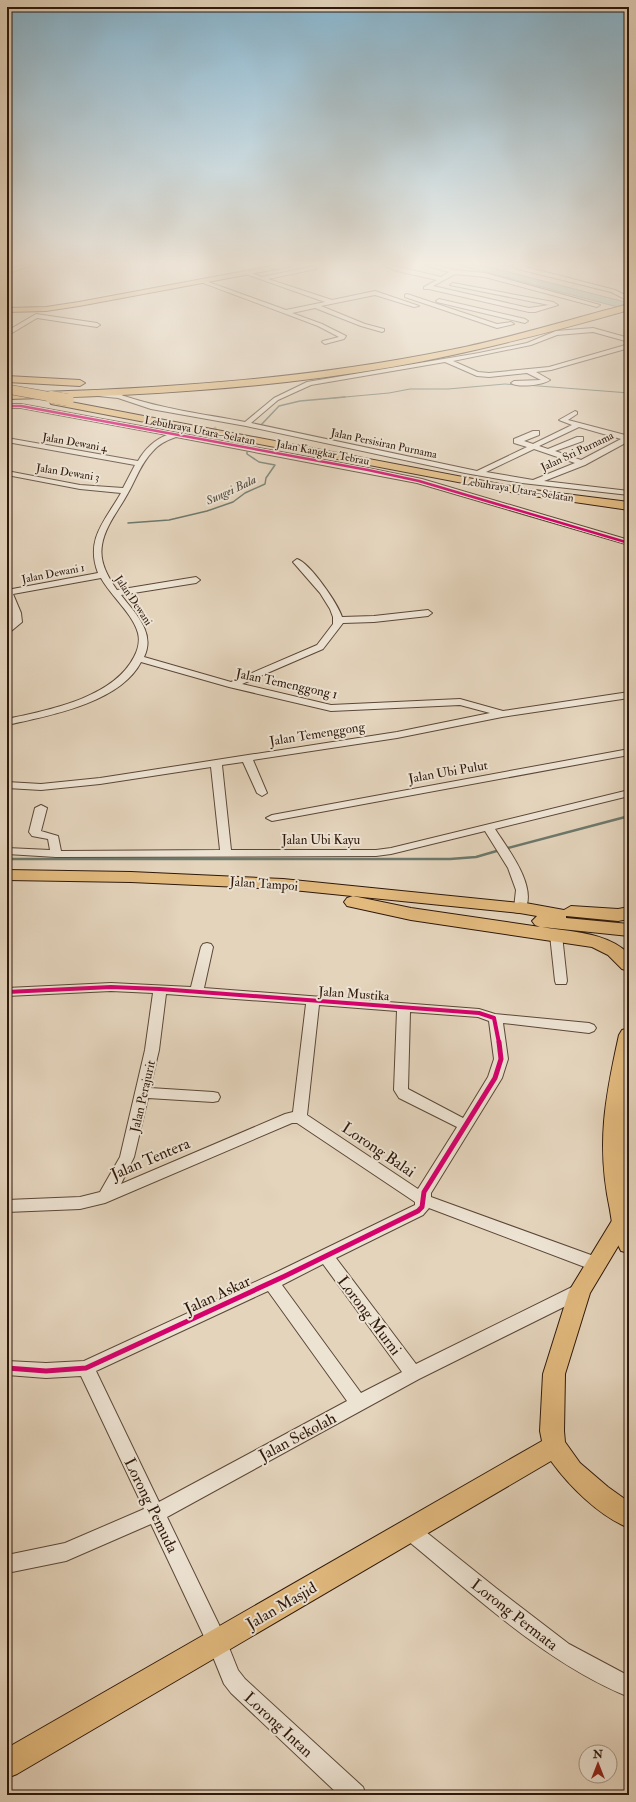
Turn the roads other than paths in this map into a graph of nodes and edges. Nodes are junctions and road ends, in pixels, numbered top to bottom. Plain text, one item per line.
1 (441, 349) edge
2 (479, 349) edge
3 (504, 349) edge
4 (618, 349) edge
5 (446, 358) junction
6 (528, 372) junction
7 (7, 379) edge
8 (224, 381) junction
9 (514, 383) dead end
10 (166, 389) junction
11 (7, 393) edge
12 (71, 397) junction
13 (136, 402) junction
14 (7, 406) edge
15 (7, 410) edge
16 (575, 413) dead end
17 (229, 421) junction
18 (246, 424) junction
19 (577, 425) junction
20 (220, 428) tunnel mouth
21 (536, 433) dead end
22 (175, 434) junction
23 (210, 434) tunnel mouth
24 (162, 438) junction
25 (603, 438) dead end
26 (203, 439) junction
27 (580, 439) dead end
28 (628, 439) edge
29 (7, 440) edge
30 (620, 443) junction
31 (533, 447) junction
32 (547, 452) junction
33 (582, 463) junction
34 (140, 464) junction
35 (7, 473) edge
36 (479, 473) junction
37 (534, 482) junction
38 (126, 491) junction
39 (629, 493) edge
40 (629, 501) edge
41 (629, 506) edge
42 (629, 543) edge
43 (297, 562) dead end
44 (103, 575) junction
45 (196, 580) dead end
46 (7, 593) edge
47 (116, 593) junction
48 (428, 613) dead end
49 (339, 620) junction
50 (7, 630) edge
51 (140, 659) junction
52 (232, 685) junction
53 (629, 695) edge
54 (502, 714) junction
55 (7, 722) edge
56 (629, 752) edge
57 (247, 758) junction
58 (216, 763) junction
59 (7, 785) edge
60 (262, 793) dead end
61 (629, 794) edge
62 (41, 808) dead end
63 (272, 818) dead end
64 (489, 828) junction
65 (7, 851) edge
66 (56, 854) junction
67 (226, 854) junction
68 (7, 875) edge
69 (7, 883) edge
70 (353, 902) junction
71 (520, 908) junction
72 (629, 913) edge
73 (629, 923) edge
74 (629, 930) edge
75 (556, 935) junction
76 (207, 947) dead end
77 (629, 965) edge
78 (561, 981) dead end
79 (160, 989) junction
80 (197, 991) junction
81 (7, 992) edge
82 (313, 1000) junction
83 (404, 1007) junction
84 (494, 1018) junction
85 (590, 1028) dead end
86 (629, 1035) edge
87 (143, 1093) junction
88 (213, 1097) dead end
89 (300, 1117) junction
90 (465, 1125) junction
91 (105, 1197) junction
92 (423, 1200) junction
93 (7, 1206) edge
94 (623, 1220) junction
95 (629, 1244) edge
96 (326, 1256) junction
97 (596, 1264) junction
98 (271, 1282) junction
99 (580, 1291) junction
100 (7, 1368) edge
101 (86, 1368) junction
102 (413, 1374) junction
103 (358, 1403) junction
104 (554, 1446) junction
105 (156, 1513) junction
106 (629, 1516) edge
107 (409, 1530) junction
108 (7, 1564) edge
109 (217, 1642) junction
110 (629, 1687) edge
111 (7, 1764) edge
112 (355, 1795) edge

1 - 8 highway
2 - 5 highway
3 - 5 street
4 - 6 street
5 - 6 street
5 - 10 highway
5 - 18 street
6 - 9 street
7 - 8 highway
8 - 11 highway
10 - 12 highway
10 - 13 street
11 - 12 highway, Lebuhraya Utara–Selatan, bridge
11 - 41 highway, Lebuhraya Utara–Selatan
12 - 13 street, Jalan Persisiran Purnama
12 - 40 highway, Lebuhraya Utara–Selatan
13 - 17 street, Jalan Persisiran Purnama
14 - 22 street, Jalan Kangkar Tebrau
15 - 24 street
16 - 19 street
17 - 18 street, Jalan Persisiran Purnama
17 - 20 street
18 - 36 street, Jalan Persisiran Purnama
19 - 28 street
19 - 31 street
21 - 31 street
22 - 24 street, Jalan Dewani
22 - 26 street, Jalan Kangkar Tebrau
23 - 26 street
24 - 34 street, Jalan Dewani
25 - 30 street
26 - 42 street, Jalan Kangkar Tebrau
27 - 32 street
28 - 30 street, Jalan Sri Purnama
29 - 34 street, Jalan Dewani 4
30 - 33 street, Jalan Sri Purnama
31 - 32 street
31 - 36 street
32 - 33 street
33 - 37 street, Jalan Sri Purnama
34 - 38 street, Jalan Dewani
35 - 38 street, Jalan Dewani 3
36 - 37 street, Jalan Persisiran Purnama
37 - 39 street, Jalan Persisiran Purnama
38 - 44 street, Jalan Dewani
43 - 49 street
44 - 46 street, Jalan Dewani 1
44 - 47 street, Jalan Dewani
45 - 47 street
46 - 50 street
47 - 51 street, Jalan Dewani
48 - 49 street
49 - 52 street
51 - 52 street, Jalan Temenggong 1
51 - 55 street
52 - 54 street, Jalan Temenggong 1
53 - 54 street, Jalan Temenggong
54 - 57 street, Jalan Temenggong
56 - 63 street, Jalan Ubi Pulut
57 - 58 street, Jalan Temenggong
57 - 60 street
58 - 59 street, Jalan Temenggong
58 - 67 street
61 - 64 street, Jalan Ubi Kayu
62 - 66 street
64 - 67 street, Jalan Ubi Kayu
64 - 71 street
65 - 66 street, Jalan Ubi Kayu
66 - 67 street, Jalan Ubi Kayu
68 - 71 main road, Jalan Tampoi
69 - 70 main road, Jalan Tampoi
70 - 74 highway
70 - 75 highway
71 - 72 highway
71 - 73 highway
75 - 77 highway
75 - 78 street
76 - 80 street
79 - 80 street, Jalan Mustika
79 - 81 street, Jalan Mustika
79 - 87 street, Jalan Perajurit
80 - 82 street, Jalan Mustika
82 - 83 street, Jalan Mustika
82 - 89 street
83 - 84 street, Jalan Mustika
83 - 90 street
84 - 85 street, Jalan Mustika
84 - 90 street
86 - 94 highway
87 - 88 street
87 - 91 street, Jalan Perajurit
89 - 91 street, Jalan Tentera
89 - 92 street, Lorong Balai
90 - 92 street
91 - 93 street, Jalan Tentera
92 - 96 street, Jalan Askar
92 - 97 street, Lorong Balai
94 - 95 highway
94 - 97 main road
96 - 98 street, Jalan Askar
96 - 102 street, Lorong Murni
97 - 99 main road
98 - 101 street, Jalan Askar
98 - 103 street
99 - 102 street, Jalan Sekolah
99 - 104 main road
100 - 101 street, Jalan Askar
101 - 105 street, Lorong Pemuda
102 - 103 street, Jalan Sekolah
103 - 105 street, Jalan Sekolah
104 - 106 main road
104 - 107 main road, Jalan Masjid
105 - 108 street, Jalan Sekolah
105 - 109 street, Lorong Pemuda
107 - 109 main road, Jalan Masjid
107 - 110 street, Lorong Permata
109 - 111 main road, Jalan Masjid
109 - 112 street, Lorong Intan

